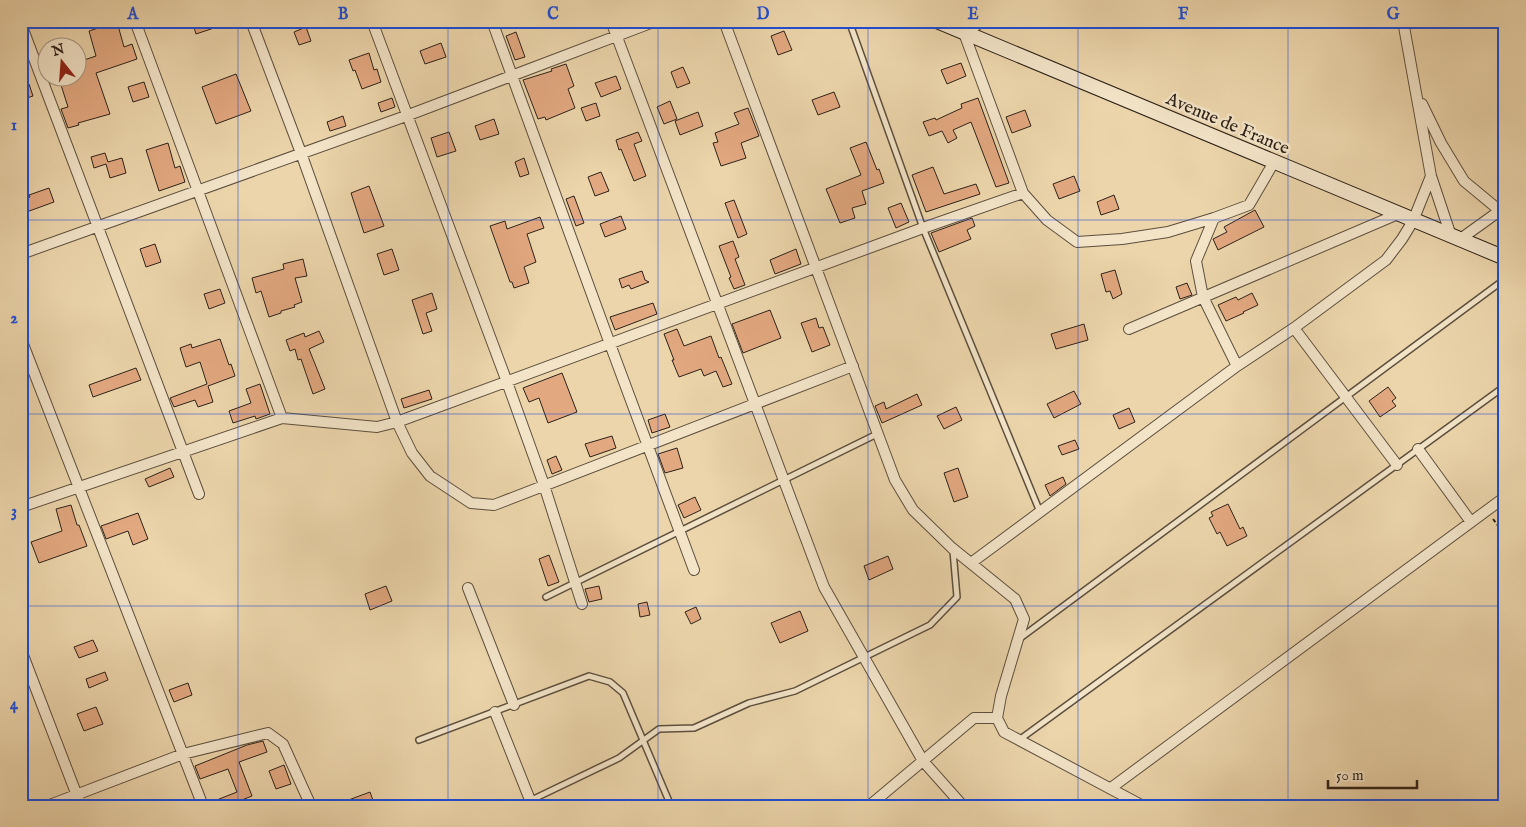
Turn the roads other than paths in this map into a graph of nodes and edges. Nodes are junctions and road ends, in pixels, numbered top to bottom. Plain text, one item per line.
1 (135, 21) edge
2 (251, 21) edge
3 (372, 21) edge
4 (492, 21) edge
5 (611, 21) edge
6 (656, 21) edge
7 (724, 21) edge
8 (849, 21) edge
9 (937, 21) edge
10 (983, 21) edge
11 (1403, 21) edge
12 (21, 24) edge
13 (964, 33) junction
14 (616, 36) junction
15 (512, 76) junction
16 (1416, 92) junction
17 (406, 116) junction
18 (301, 153) junction
19 (1274, 162) junction
20 (1431, 176) junction
21 (198, 190) junction
22 (1022, 193) junction
23 (1503, 211) edge
24 (1398, 214) junction
25 (1214, 218) junction
26 (1413, 221) junction
27 (98, 226) junction
28 (923, 228) junction
29 (1455, 238) junction
30 (21, 254) edge
31 (1505, 258) edge
32 (816, 268) junction
33 (1505, 279) edge
34 (1203, 297) junction
35 (717, 304) junction
36 (1294, 328) junction
37 (1129, 329) dead end
38 (21, 339) edge
39 (610, 344) junction
40 (853, 366) junction
41 (1237, 366) junction
42 (507, 382) junction
43 (1505, 386) edge
44 (1346, 397) junction
45 (755, 404) junction
46 (282, 418) junction
47 (398, 422) junction
48 (878, 434) junction
49 (648, 445) junction
50 (1418, 449) junction
51 (183, 452) junction
52 (1397, 465) junction
53 (784, 480) junction
54 (544, 486) junction
55 (78, 487) junction
56 (199, 494) dead end
57 (1505, 497) edge
58 (21, 506) edge
59 (1040, 512) junction
60 (1471, 522) junction
61 (680, 531) junction
62 (952, 548) junction
63 (971, 563) junction
64 (694, 570) dead end
65 (575, 582) junction
66 (468, 588) dead end
67 (546, 597) dead end
68 (582, 604) dead end
69 (1018, 640) junction
70 (21, 650) edge
71 (863, 658) junction
72 (514, 705) junction
73 (495, 712) junction
74 (997, 718) junction
75 (419, 740) dead end
76 (643, 740) junction
77 (1019, 740) junction
78 (183, 754) junction
79 (923, 761) junction
80 (1110, 788) junction
81 (77, 795) junction
82 (530, 800) junction
83 (47, 806) edge
84 (81, 806) edge
85 (203, 806) edge
86 (311, 806) edge
87 (519, 806) edge
88 (671, 806) edge
89 (869, 806) edge
90 (964, 806) edge
91 (1143, 806) edge

1 - 21 street
2 - 18 street
3 - 17 street
4 - 15 street
5 - 14 street
6 - 14 street
7 - 32 street
8 - 28 lane
9 - 13 main road, Avenue de France
10 - 13 street
11 - 16 street
12 - 27 street
13 - 19 main road, Avenue de France
13 - 22 street
14 - 15 street
14 - 35 street
15 - 17 street
15 - 39 street
16 - 20 street
16 - 23 street
17 - 18 street
17 - 42 street
18 - 21 street
18 - 47 street
19 - 24 main road, Avenue de France
19 - 25 street
20 - 26 street
20 - 29 street
21 - 27 street
21 - 46 street
22 - 25 street
22 - 28 street
23 - 29 street
24 - 26 main road, Avenue de France
24 - 34 street
25 - 34 street
26 - 29 main road, Avenue de France
26 - 36 street
27 - 30 street
27 - 51 street
28 - 32 street
28 - 59 lane
29 - 31 main road, Avenue de France
32 - 35 street
32 - 40 street
33 - 44 lane
34 - 37 street
34 - 41 street
35 - 39 street
35 - 45 street
36 - 41 street
36 - 44 street
38 - 55 street
39 - 42 street
39 - 49 street
40 - 45 street
40 - 48 street
41 - 59 street
42 - 47 street
42 - 54 street
43 - 50 lane
44 - 52 street
44 - 69 lane
45 - 49 street
45 - 53 street
46 - 47 street
46 - 51 street
47 - 54 street
48 - 53 lane
48 - 62 street
49 - 54 street
49 - 61 street
50 - 52 lane
50 - 60 street
51 - 55 street
51 - 56 street
52 - 77 lane
53 - 61 lane
53 - 71 street
54 - 65 street
55 - 58 street
55 - 78 street
57 - 60 street
59 - 63 street
60 - 80 street
61 - 64 street
61 - 65 lane
62 - 63 street
62 - 71 lane
63 - 69 street
65 - 67 lane
65 - 68 street
66 - 72 street
69 - 74 street
70 - 81 street
71 - 76 lane
71 - 79 street
72 - 73 lane
72 - 76 lane
73 - 75 lane
73 - 82 street
74 - 77 street
74 - 79 street
76 - 82 lane
76 - 88 lane
77 - 80 street
78 - 81 street
78 - 85 street
78 - 86 street
79 - 89 street
79 - 90 street
80 - 91 street
81 - 83 street
81 - 84 street
82 - 87 lane

